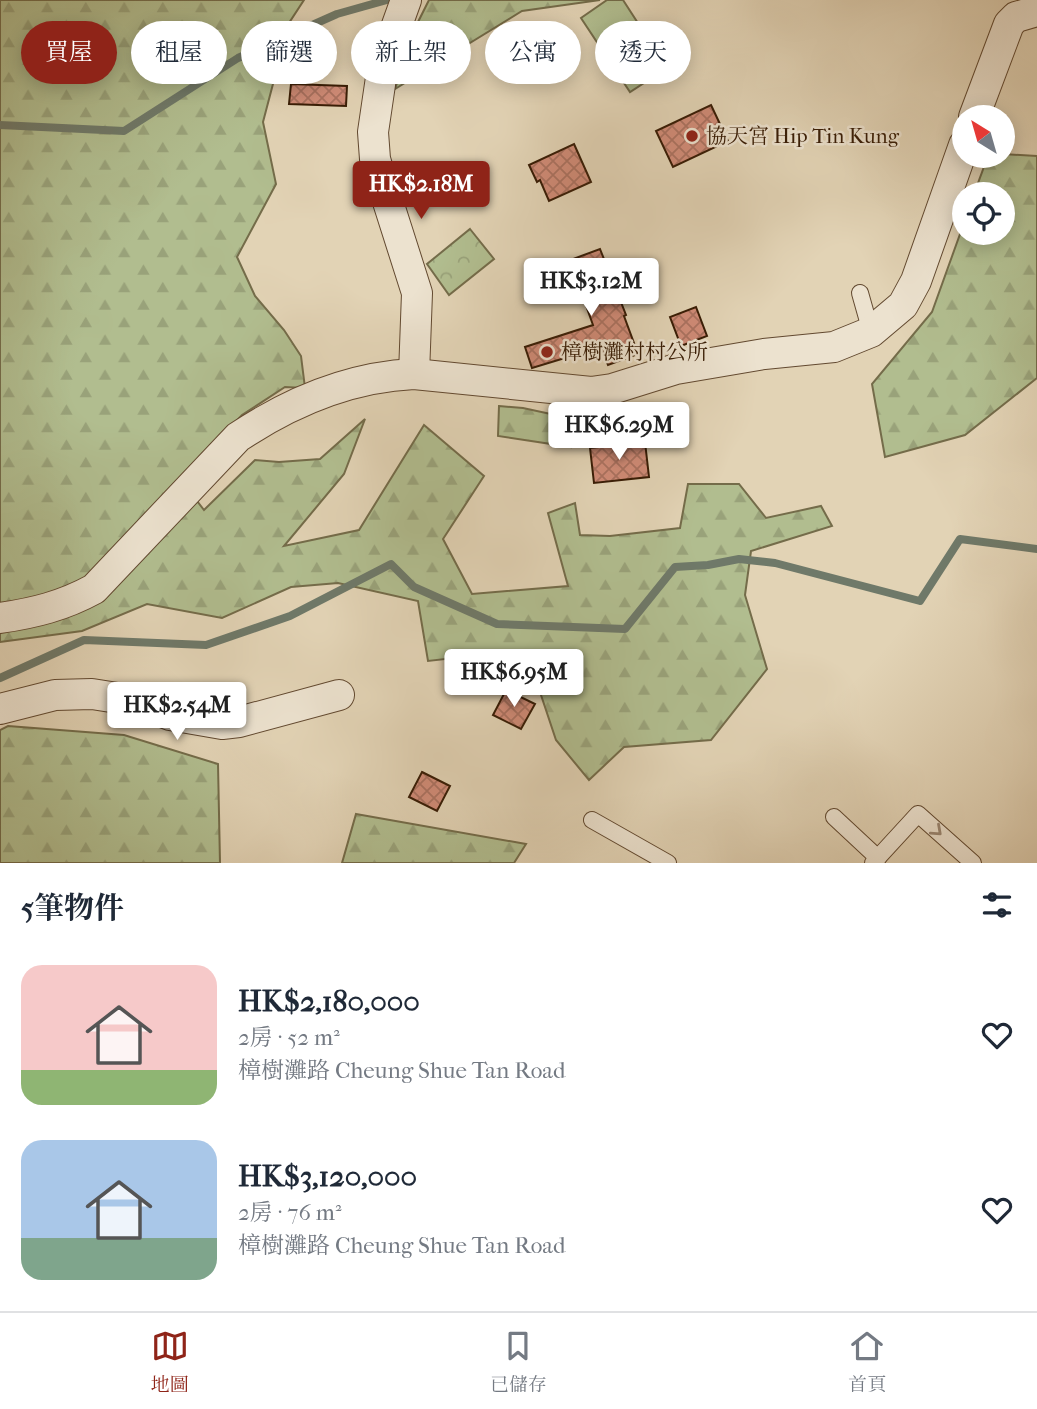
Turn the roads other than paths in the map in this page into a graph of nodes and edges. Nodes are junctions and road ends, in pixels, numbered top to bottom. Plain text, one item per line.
1 (406, 0) edge
2 (1037, 11) edge
3 (979, 105) edge
4 (956, 168) edge
5 (860, 293) dead end
6 (871, 332) junction
7 (414, 374) junction
8 (0, 618) edge
9 (339, 695) dead end
10 (0, 709) edge
11 (834, 817) dead end
12 (592, 820) dead end
13 (875, 860) edge
14 (668, 863) edge
15 (973, 863) edge

1 - 7 street
2 - 3 street
4 - 6 street
5 - 6 lane
6 - 7 street
7 - 8 street
9 - 10 street
11 - 13 lane
12 - 14 lane
13 -> 15 lane

